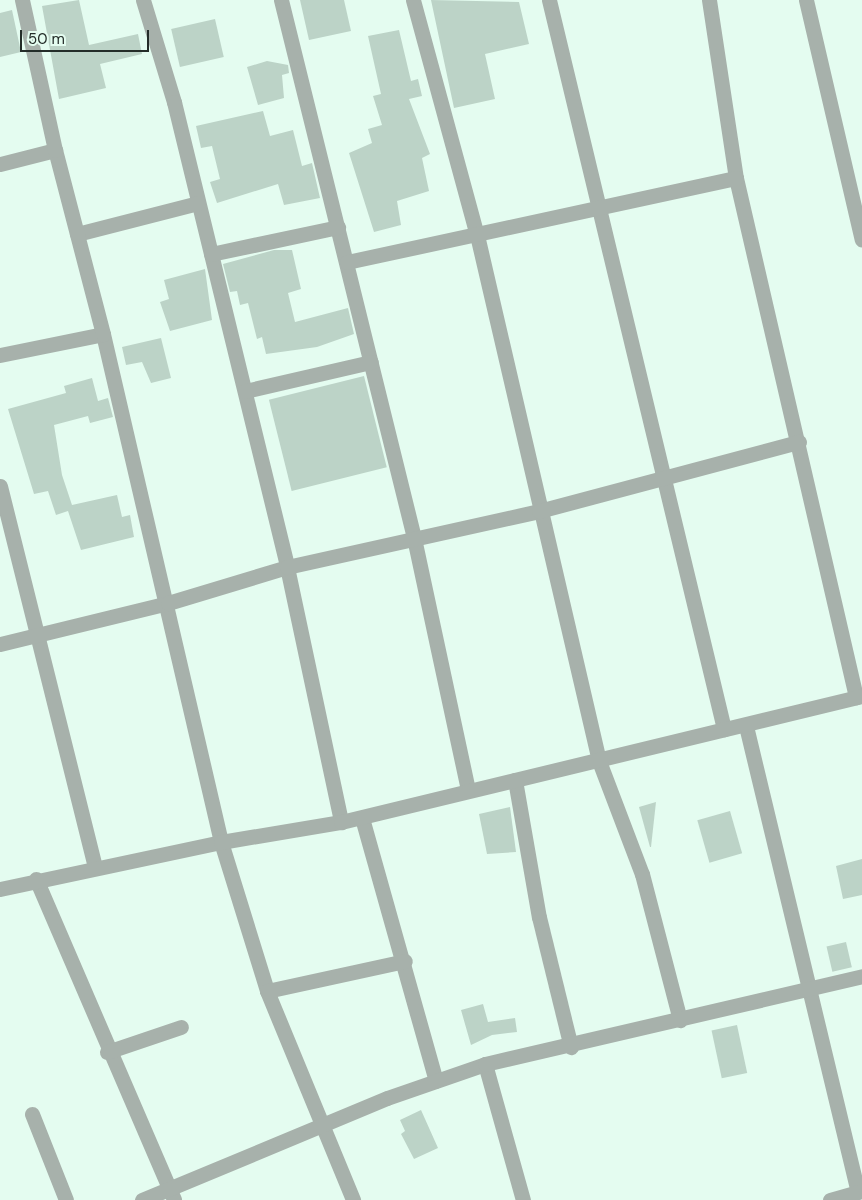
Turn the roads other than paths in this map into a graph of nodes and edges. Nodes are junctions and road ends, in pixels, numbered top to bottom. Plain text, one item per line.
1 (22, 0) edge
2 (143, 0) edge
3 (281, 0) edge
4 (414, 0) edge
5 (549, 0) edge
6 (709, 0) edge
7 (806, 0) edge
8 (55, 150) junction
9 (0, 164) edge
10 (736, 178) junction
11 (198, 203) junction
12 (598, 205) junction
13 (338, 227) junction
14 (77, 234) junction
15 (476, 235) junction
16 (861, 235) edge
17 (211, 254) junction
18 (347, 262) junction
19 (103, 334) junction
20 (0, 355) edge
21 (371, 362) junction
22 (245, 391) junction
23 (799, 442) junction
24 (667, 479) junction
25 (0, 486) edge
26 (539, 511) junction
27 (414, 538) junction
28 (287, 566) junction
29 (168, 603) junction
30 (38, 635) junction
31 (0, 644) edge
32 (859, 696) edge
33 (746, 726) junction
34 (724, 729) junction
35 (599, 761) junction
36 (515, 780) junction
37 (468, 790) junction
38 (362, 818) junction
39 (341, 822) junction
40 (221, 842) junction
41 (95, 867) junction
42 (36, 879) junction
43 (0, 889) edge
44 (405, 961) junction
45 (862, 976) edge
46 (811, 988) junction
47 (266, 991) junction
48 (680, 1020) junction
49 (181, 1027) dead end
50 (571, 1046) junction
51 (107, 1052) junction
52 (485, 1064) junction
53 (436, 1081) junction
54 (32, 1114) dead end
55 (320, 1125) junction
56 (860, 1191) edge
57 (172, 1195) edge
58 (66, 1200) edge
59 (142, 1200) edge
60 (353, 1200) edge
61 (523, 1200) edge
62 (830, 1200) edge

1 - 8 street
2 - 11 street
3 - 13 street
4 - 15 street
5 - 12 street
6 - 10 street
7 - 16 street
8 - 9 street
8 - 14 street
10 - 12 street
10 - 23 street
11 - 14 street
11 - 17 street
12 - 15 street
12 - 24 street
13 - 17 street
13 - 18 street
14 - 19 street
15 - 18 street
15 - 26 street
17 - 22 street
18 - 21 street
19 - 20 street
19 - 29 street
21 - 22 street
21 - 27 street
22 - 28 street
23 - 24 street
23 - 32 street
24 - 26 street
24 - 34 street
25 - 30 street
26 - 27 street
26 - 35 street
27 - 28 street
27 - 37 street
28 - 29 street
28 - 39 street
29 - 30 street
29 - 40 street
30 - 31 street
30 - 41 street
32 - 33 street
33 - 34 street
33 - 46 street
34 - 35 street
35 - 36 street
35 - 48 street
36 - 37 street
36 - 50 street
37 - 38 street
38 - 39 street
38 - 44 street
39 - 40 street
40 - 41 street
40 - 47 street
41 - 42 street
42 - 43 street
42 - 51 street
44 - 47 street
44 - 53 street
45 - 46 street
46 - 48 street
46 - 56 street
47 - 55 street
48 - 50 street
49 - 51 street
50 - 52 street
51 - 57 street
52 - 53 street
52 - 61 street
53 - 55 street
54 - 58 street
55 - 57 street
55 - 60 street
56 - 62 street
57 - 59 street

